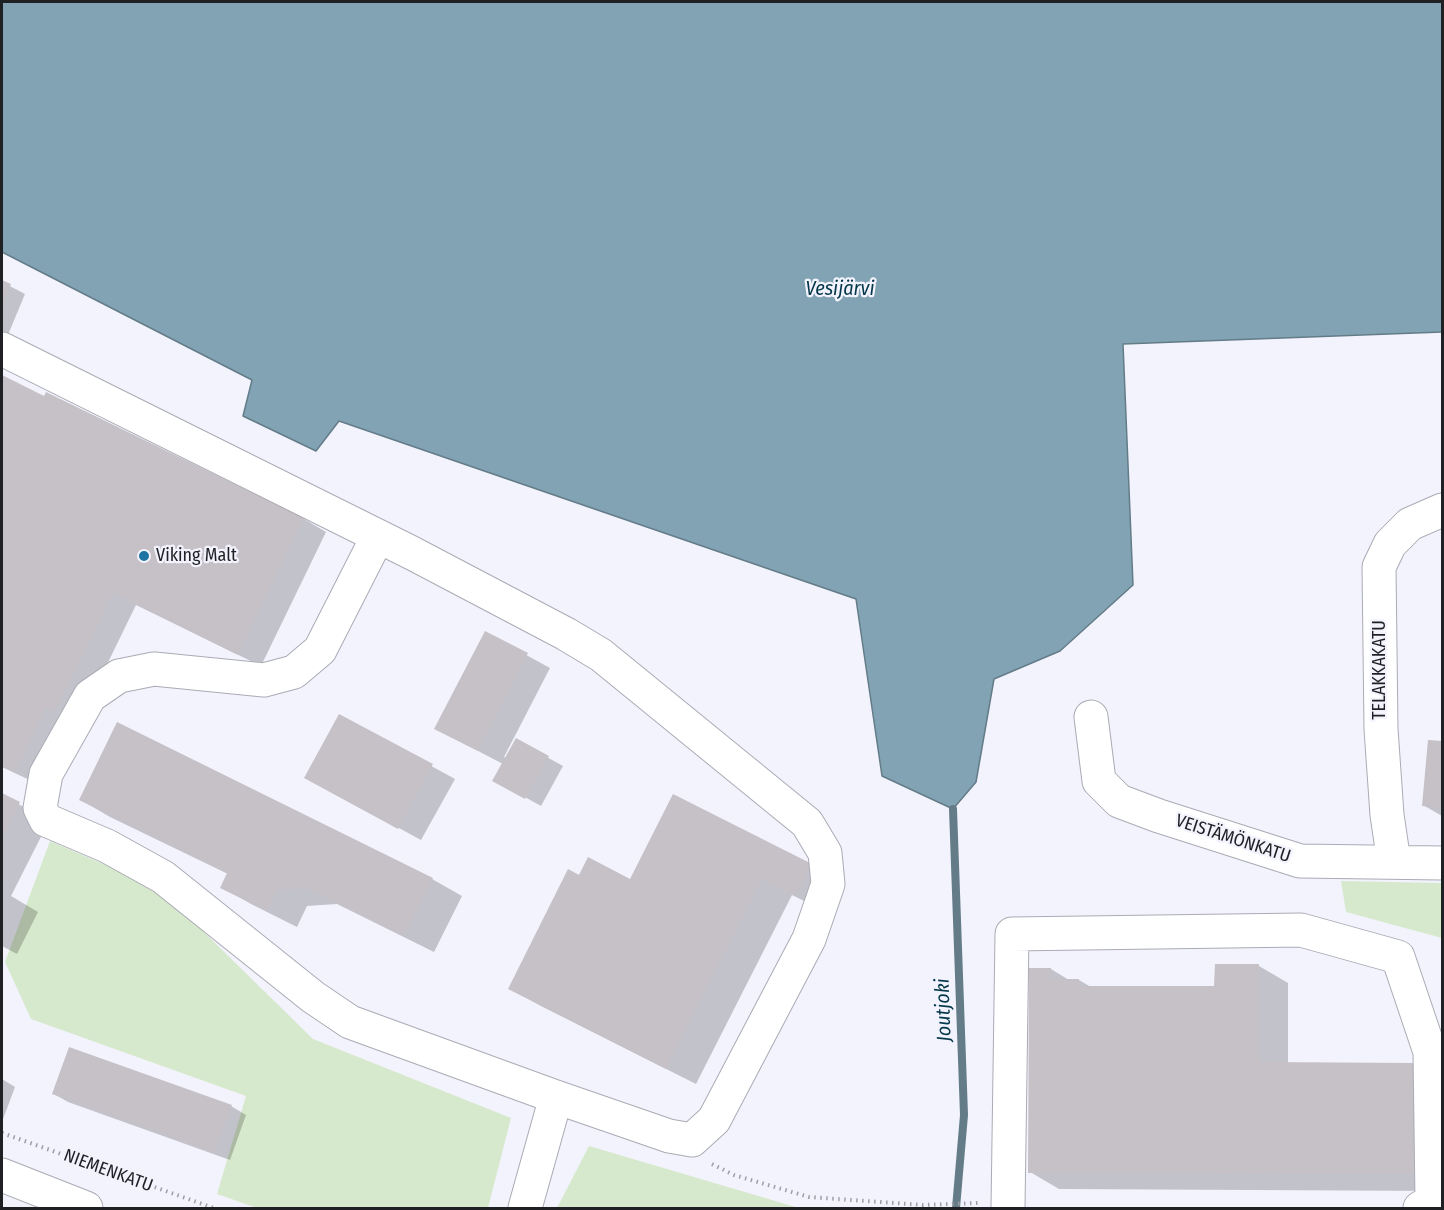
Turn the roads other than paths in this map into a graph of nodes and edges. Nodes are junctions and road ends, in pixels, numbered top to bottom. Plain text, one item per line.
1 (2, 349) edge
2 (1443, 510) edge
3 (378, 536) junction
4 (1091, 717) dead end
5 (1394, 862) junction
6 (1443, 863) edge
7 (556, 1097) junction
8 (2, 1175) edge
9 (86, 1209) edge
10 (525, 1209) edge
11 (1008, 1209) edge
12 (1420, 1209) edge

1 - 3 street
2 - 5 street, TELAKKAKATU
3 - 7 street
3 - 7 street
4 - 5 street, VEISTÄMÖNKATU
5 - 6 street, VEISTÄMÖNKATU
7 - 10 street
8 - 9 street
11 - 12 street

